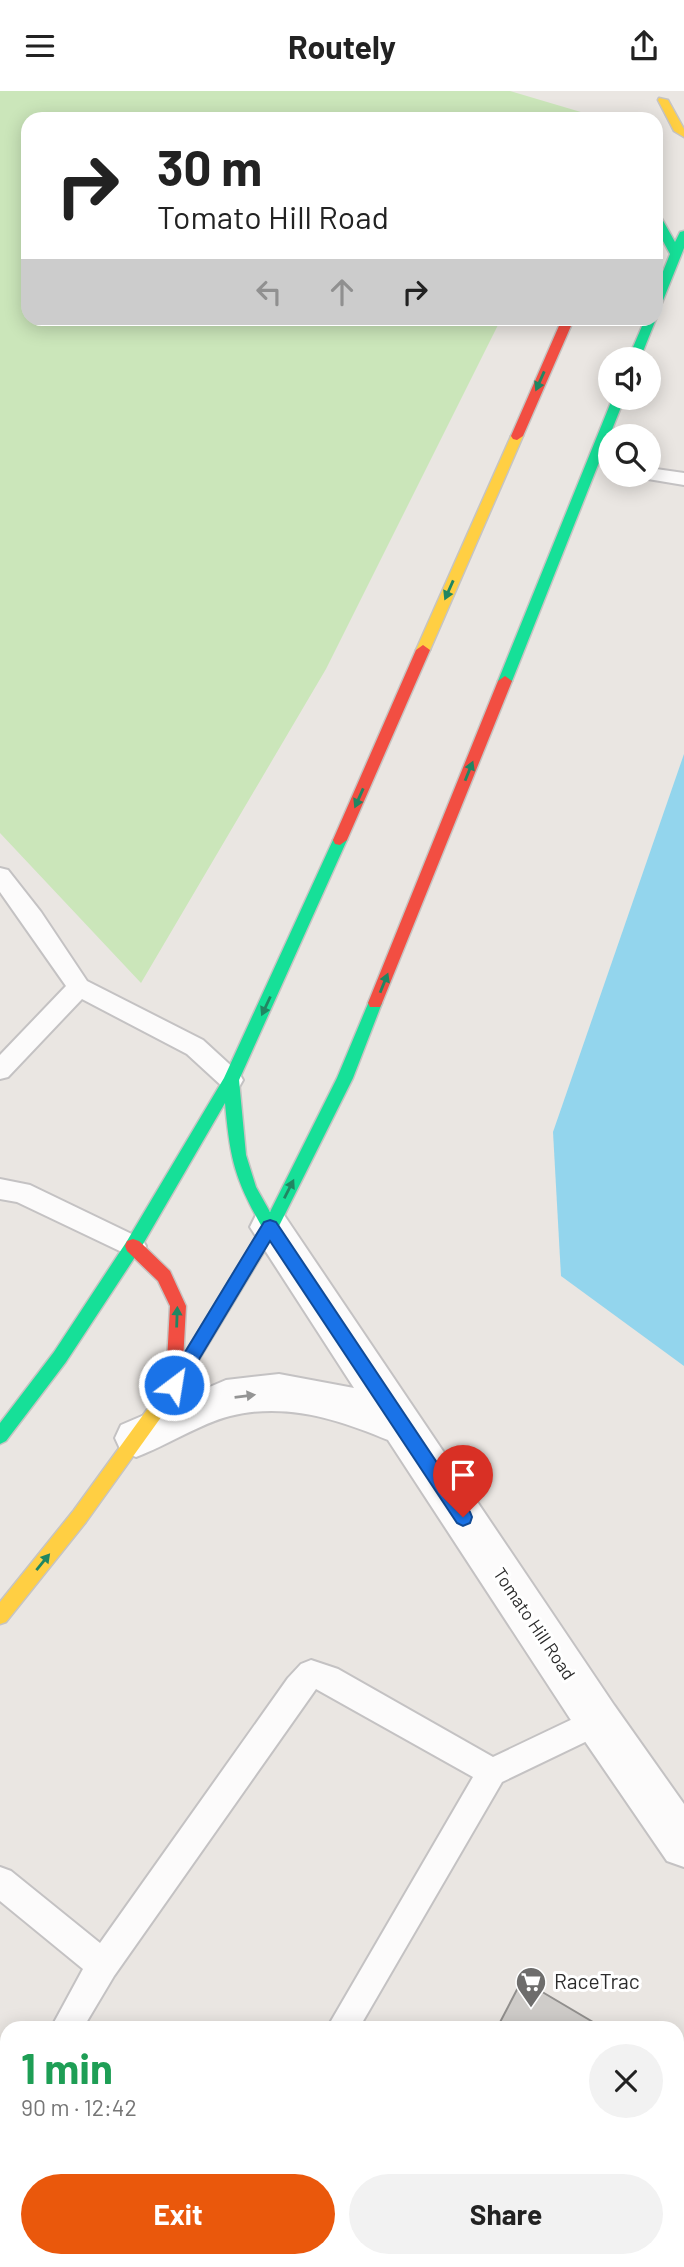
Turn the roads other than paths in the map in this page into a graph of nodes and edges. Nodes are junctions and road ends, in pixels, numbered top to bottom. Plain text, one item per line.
1 (665, 95) edge
2 (658, 112) edge
3 (684, 134) edge
4 (663, 230) edge
5 (684, 233) edge
6 (676, 254) junction
7 (663, 286) edge
8 (565, 326) edge
9 (647, 326) edge
10 (639, 347) edge
11 (598, 473) edge
12 (661, 476) edge
13 (684, 479) edge
14 (0, 876) edge
15 (79, 987) junction
16 (0, 1070) edge
17 (231, 1080) junction
18 (0, 1189) edge
19 (270, 1227) junction
20 (132, 1247) junction
21 (174, 1385) junction
22 (403, 1427) junction
23 (0, 1436) edge
24 (136, 1438) junction
25 (0, 1616) edge
26 (598, 1721) junction
27 (492, 1772) junction
28 (684, 1844) edge
29 (0, 1882) edge
30 (103, 1965) junction
31 (70, 2021) edge
32 (346, 2021) edge

1 - 2 main road
1 - 3 main road
4 - 6 main road
5 - 6 main road
6 - 7 main road
8 -> 17 main road
9 - 10 main road
19 -> 11 main road
12 - 13 lane
14 - 15 lane
15 - 16 lane
15 - 17 lane
17 - 19 main road
17 - 20 main road
18 - 20 lane
19 - 21 main road
19 - 22 street, Tomato Hill Road
21 -> 20 main road
20 - 23 main road
21 - 24 main road
24 -> 22 street
22 - 26 street, Tomato Hill Road
25 -> 24 main road
26 - 27 lane
26 - 28 street, Tomato Hill Road
27 - 30 lane
27 - 32 lane
29 - 30 lane
30 - 31 lane

